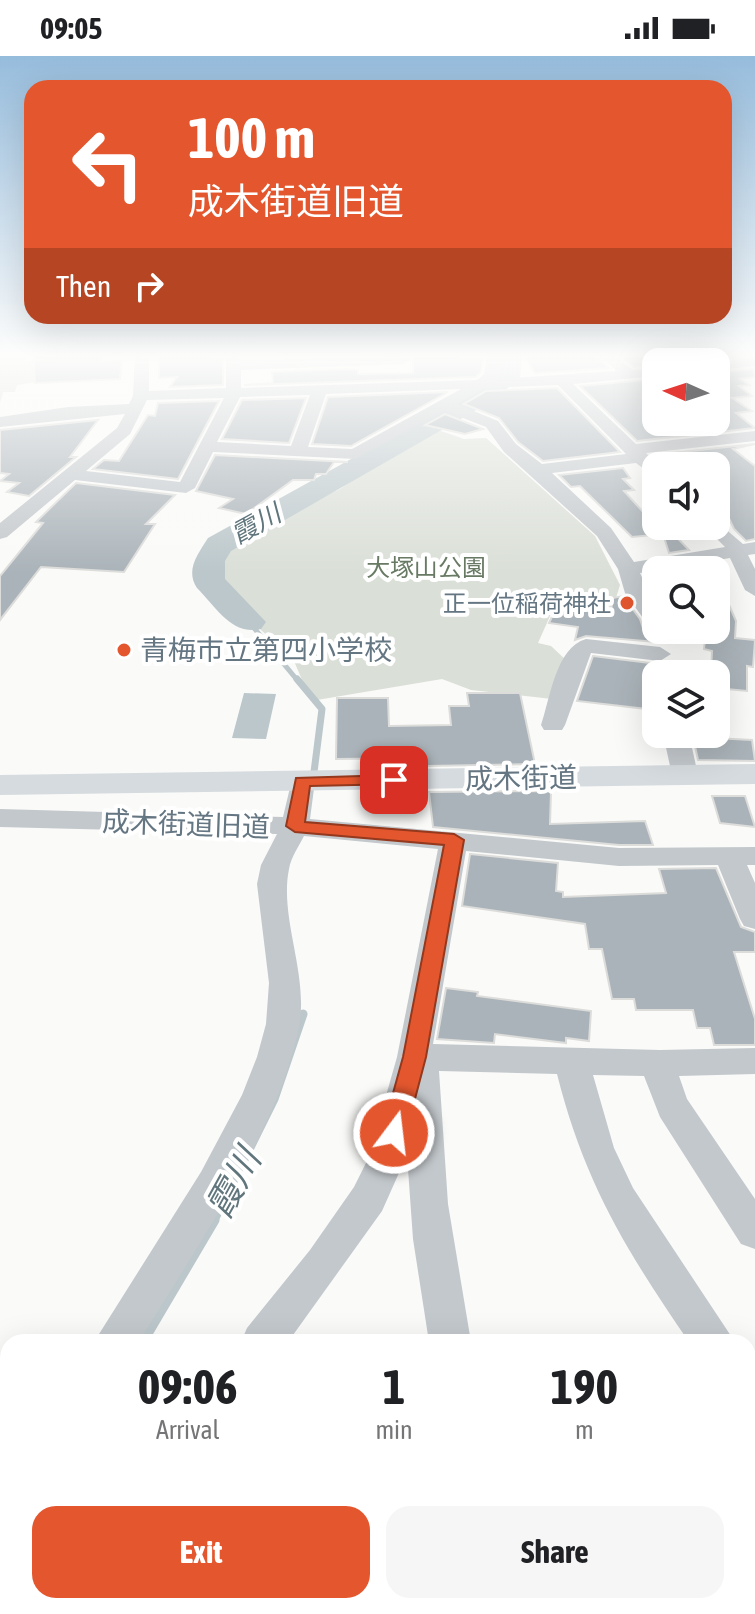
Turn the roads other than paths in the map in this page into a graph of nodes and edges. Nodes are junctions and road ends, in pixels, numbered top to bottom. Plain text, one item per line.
1 (123, 427) edge
2 (222, 427) edge
3 (307, 427) edge
4 (415, 427) edge
5 (494, 427) edge
6 (609, 427) edge
7 (730, 427) edge
8 (751, 440) edge
9 (211, 447) junction
10 (298, 451) junction
11 (636, 453) junction
12 (642, 459) edge
13 (538, 470) junction
14 (73, 475) junction
15 (0, 533) edge
16 (730, 540) edge
17 (755, 548) edge
18 (733, 549) junction
19 (628, 569) junction
20 (755, 590) edge
21 (642, 601) edge
22 (645, 660) edge
23 (553, 725) dead end
24 (679, 748) edge
25 (755, 774) edge
26 (685, 775) junction
27 (302, 781) junction
28 (0, 785) edge
29 (0, 818) edge
30 (295, 826) junction
31 (454, 840) junction
32 (742, 856) edge
33 (755, 919) edge
34 (418, 1057) junction
35 (571, 1059) junction
36 (755, 1061) edge
37 (660, 1063) junction
38 (755, 1232) edge
39 (120, 1334) edge
40 (268, 1334) edge
41 (449, 1334) edge
42 (709, 1334) edge

1 - 14 street
2 - 9 street
3 - 10 street
4 - 10 street
5 - 13 street
6 - 11 street
7 - 8 street
8 - 11 street
9 - 10 street
9 - 14 street
11 - 12 street
11 - 13 street
13 - 19 street
14 - 15 street
16 - 18 street
17 - 18 street
18 - 19 street
18 - 20 street
19 - 21 street
22 - 23 street
24 - 26 street
25 - 26 main road, 成木街道
26 - 27 main road, 成木街道
27 - 28 main road, 成木街道
27 - 30 street
29 - 30 street, 成木街道旧道
30 - 31 street, 成木街道旧道
30 - 39 street
31 - 32 street, 成木街道旧道
31 - 34 street
32 - 33 street
34 - 35 street
34 - 40 street
34 - 41 street
35 - 37 street
35 - 42 street
36 - 37 street
37 - 38 street

